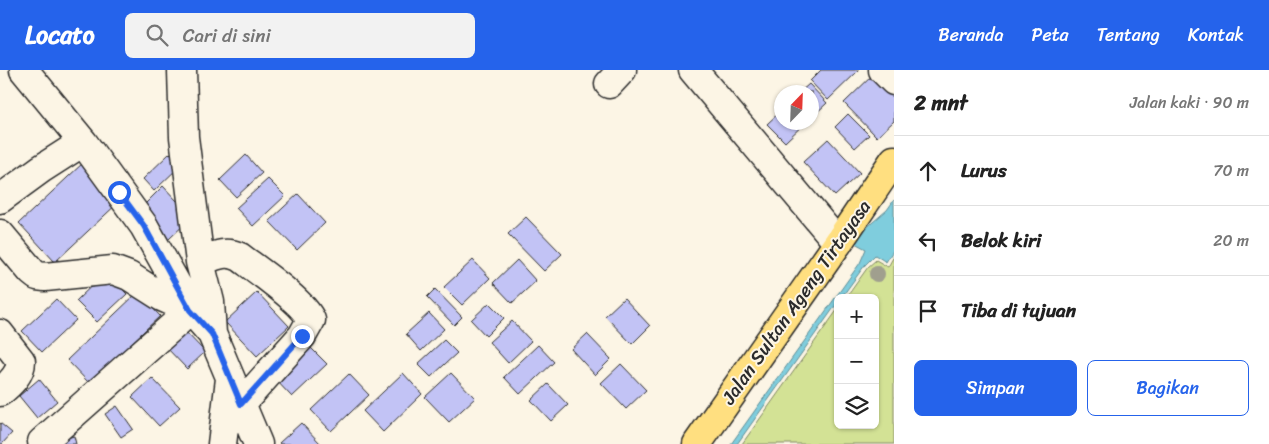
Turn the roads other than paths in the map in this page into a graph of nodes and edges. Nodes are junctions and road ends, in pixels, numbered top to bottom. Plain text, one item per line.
1 (24, 70) edge
2 (182, 70) edge
3 (693, 70) edge
4 (883, 70) edge
5 (894, 81) edge
6 (83, 142) junction
7 (894, 160) edge
8 (0, 199) edge
9 (0, 234) edge
10 (838, 243) junction
11 (200, 262) junction
12 (190, 310) junction
13 (0, 334) edge
14 (212, 334) junction
15 (230, 377) junction
16 (0, 392) edge
17 (241, 404) junction
18 (42, 442) dead end
19 (222, 444) edge
20 (258, 444) edge
21 (696, 444) edge

1 - 6 street
2 - 11 street
3 - 10 street
4 - 5 street
6 - 8 street
6 - 12 street
7 - 10 main road, Jalan Sultan Ageng Tirtayasa
9 - 12 street
10 - 21 main road, Jalan Sultan Ageng Tirtayasa
11 - 14 street
11 - 17 street
12 - 14 street
12 - 18 street
13 - 16 street
14 - 15 street
15 - 17 street
15 - 19 street
17 - 20 street

